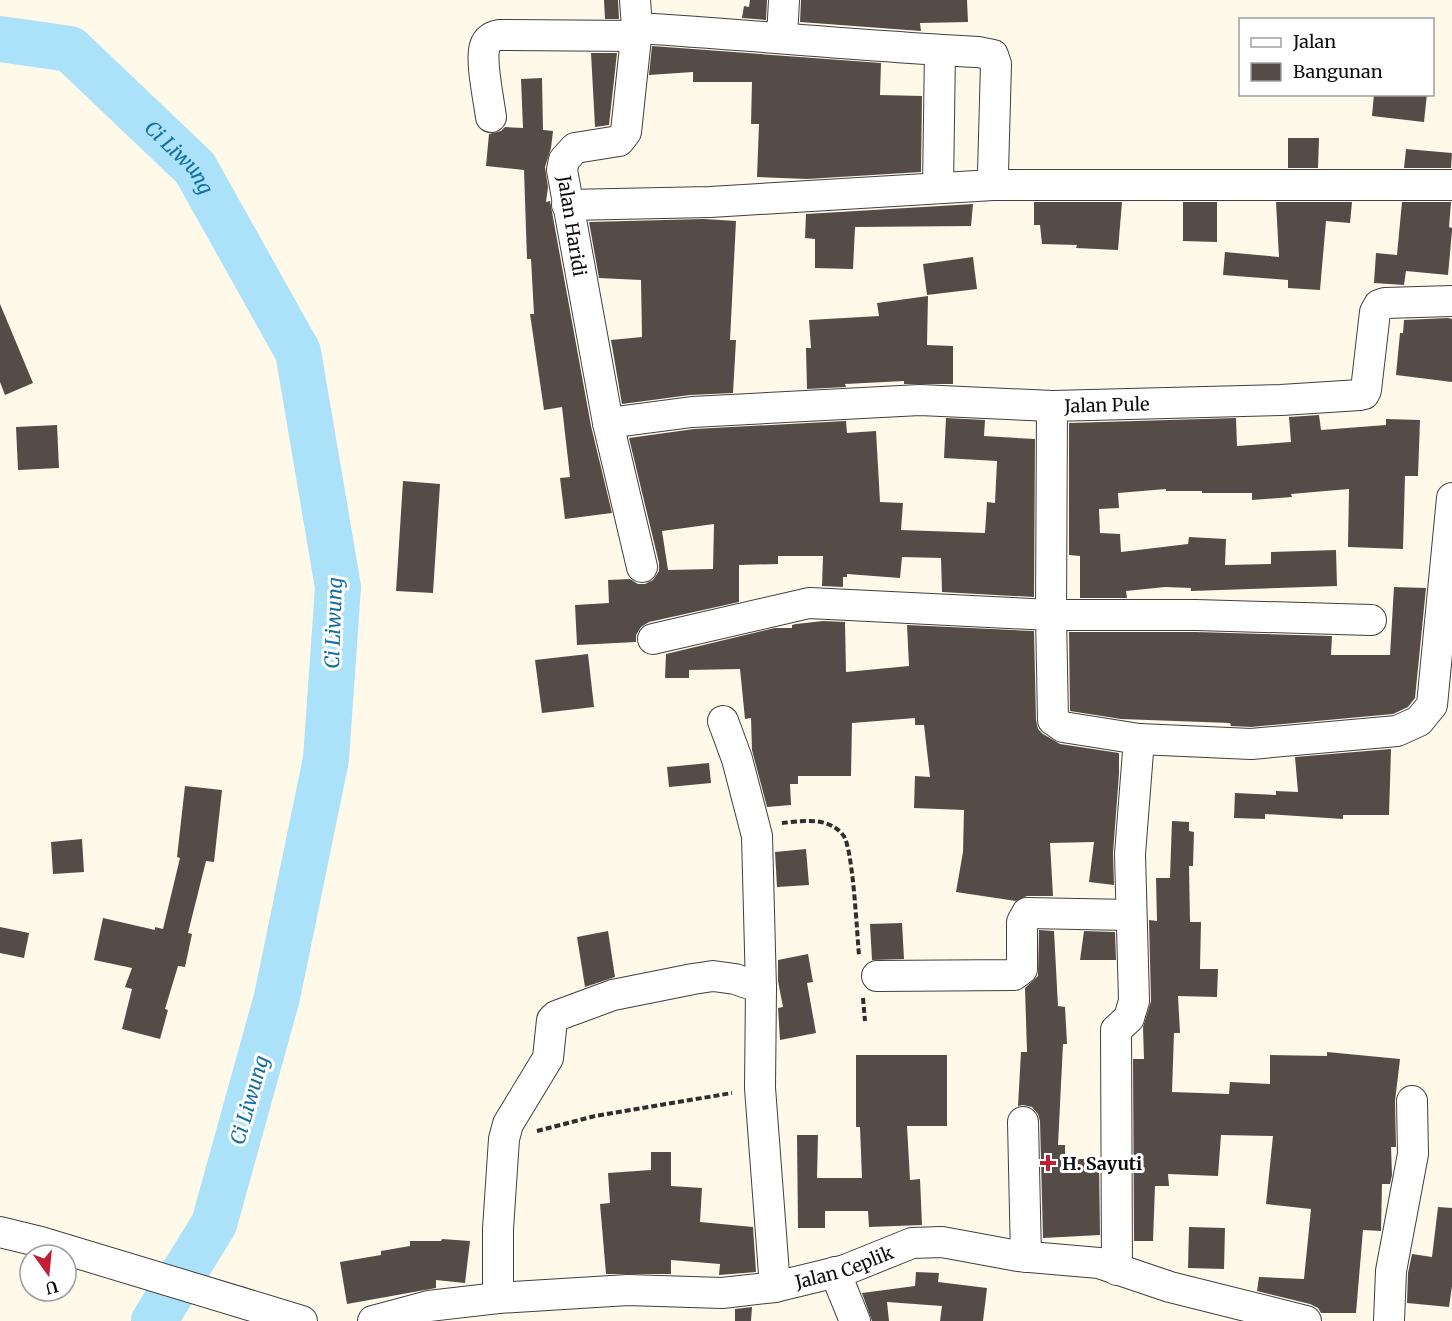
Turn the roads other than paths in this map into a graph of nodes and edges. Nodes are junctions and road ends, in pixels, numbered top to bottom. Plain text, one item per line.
1 (784, 0) edge
2 (636, 21) edge
3 (782, 38) junction
4 (940, 50) junction
5 (491, 117) dead end
6 (993, 172) dead end
7 (1452, 185) edge
8 (938, 188) junction
9 (567, 205) junction
10 (1452, 301) edge
11 (1052, 406) junction
12 (608, 423) junction
13 (1452, 498) edge
14 (642, 567) dead end
15 (1052, 615) junction
16 (1371, 620) dead end
17 (652, 639) dead end
18 (723, 721) dead end
19 (1139, 739) junction
20 (1130, 915) junction
21 (866, 979) road end
22 (761, 988) junction
23 (1412, 1101) dead end
24 (1023, 1122) dead end
25 (0, 1232) edge
26 (1026, 1257) junction
27 (1117, 1270) junction
28 (835, 1272) junction
29 (775, 1287) junction
30 (498, 1298) junction
31 (302, 1321) edge
32 (373, 1321) edge
33 (855, 1321) edge
34 (1306, 1321) edge
35 (1389, 1321) edge

1 - 3 street
2 - 3 street
2 - 5 street
2 - 9 street, Jalan Haridi
3 - 4 street
4 - 6 street
4 - 8 street
7 - 8 street
8 - 9 street
9 - 12 street, Jalan Haridi
10 - 11 street, Jalan Pule
11 - 12 street
11 - 15 street, Jalan Pule
12 - 14 street, Jalan Haridi
13 - 19 street
15 - 16 street
15 - 17 street
15 - 19 street, Jalan Pule
18 - 22 street
19 - 20 street
20 - 21 street
20 - 27 street
22 - 29 street
22 - 30 street
23 - 35 street
24 - 26 street
25 - 31 street
26 - 27 street, Jalan Ceplik
26 - 28 street, Jalan Ceplik
27 - 34 street, Jalan Ceplik
28 - 29 street, Jalan Ceplik
28 - 33 street
29 - 30 street, Jalan Ceplik
30 - 32 street, Jalan Ceplik

